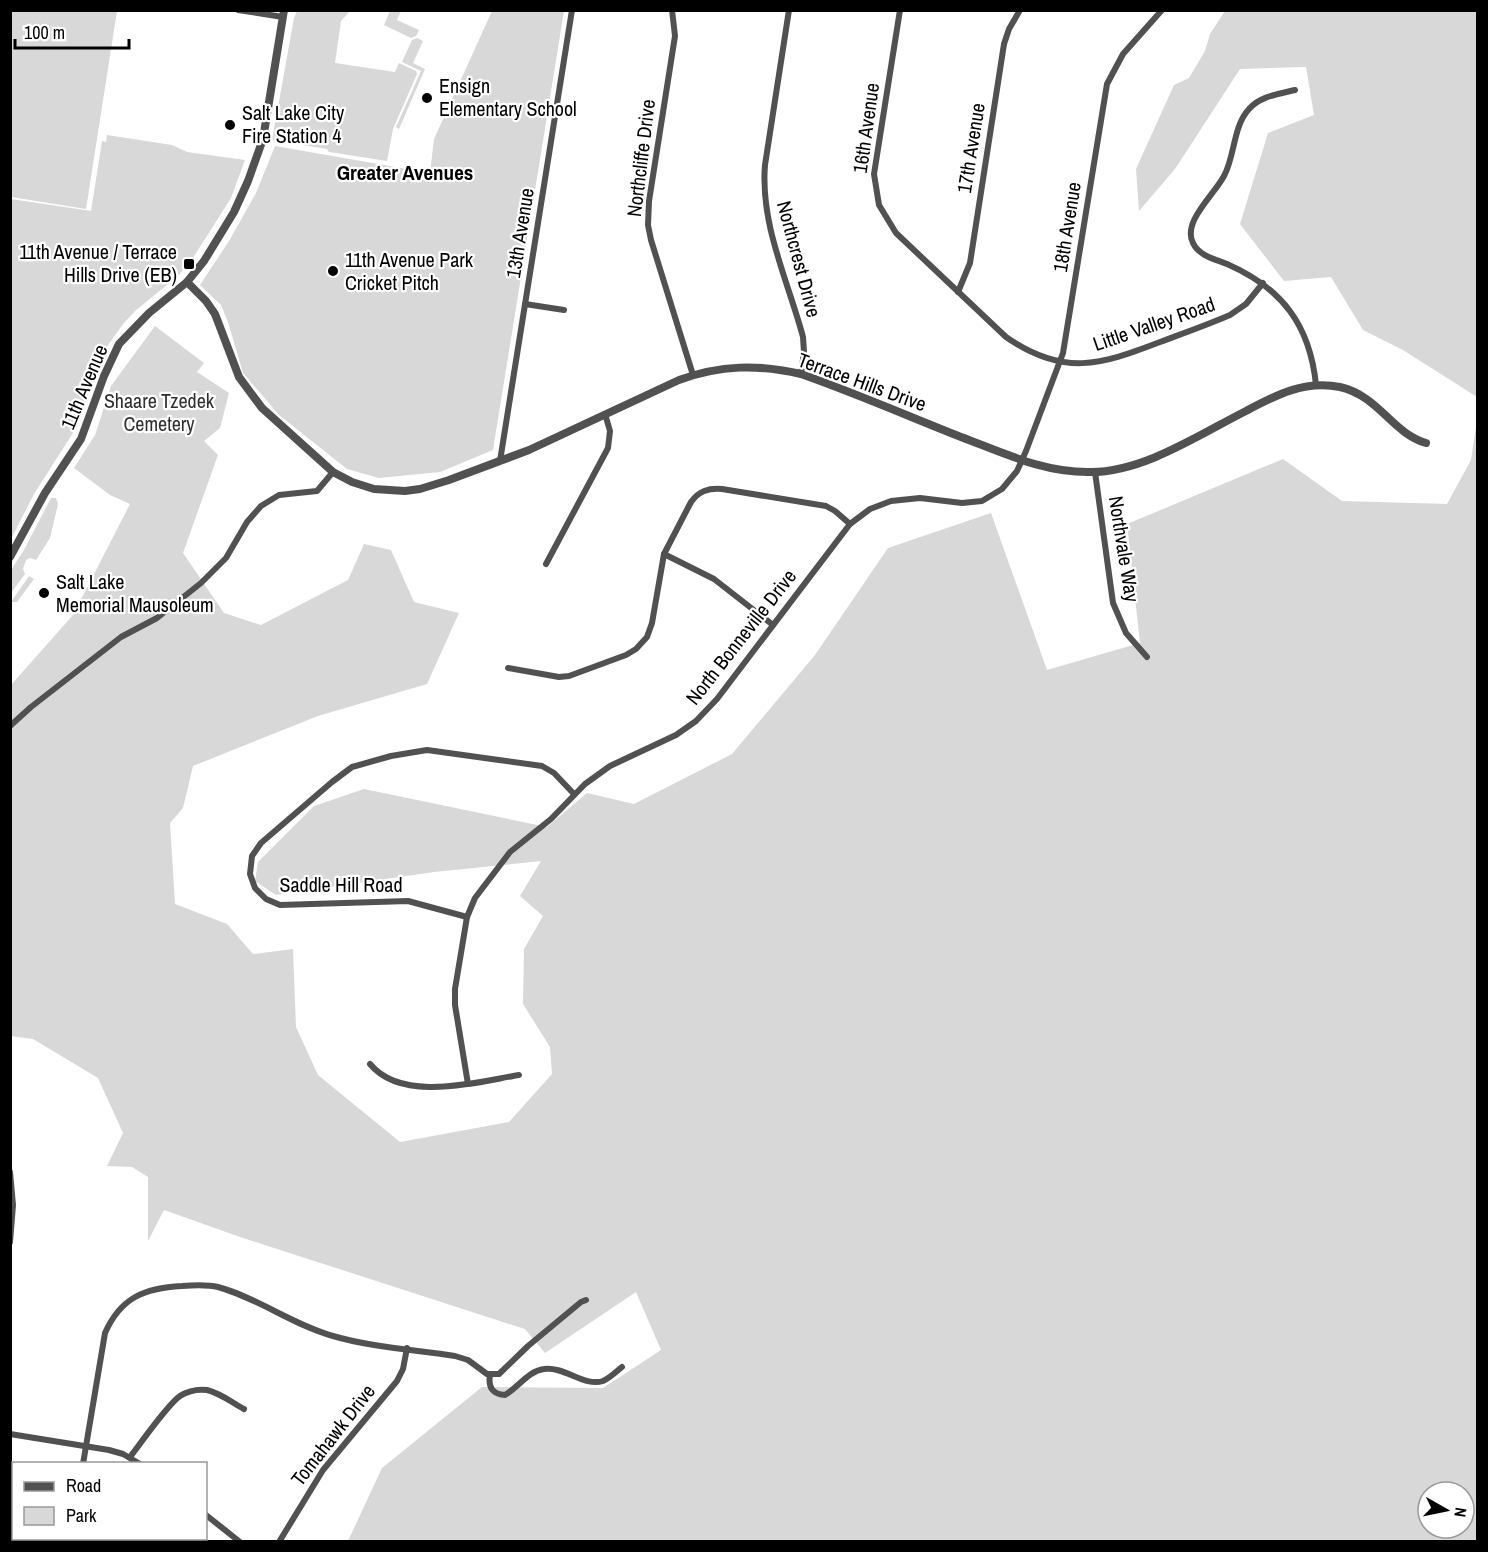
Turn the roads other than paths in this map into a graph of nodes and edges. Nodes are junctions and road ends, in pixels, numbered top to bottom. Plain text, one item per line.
1 (238, 10) edge
2 (572, 10) edge
3 (672, 10) edge
4 (789, 10) edge
5 (900, 10) edge
6 (1020, 10) edge
7 (1162, 10) edge
8 (283, 14) edge
9 (1295, 90) dead end
10 (187, 282) junction
11 (1263, 283) junction
12 (958, 292) junction
13 (525, 304) junction
14 (564, 310) dead end
15 (1061, 362) junction
16 (801, 374) junction
17 (693, 375) junction
18 (1316, 385) junction
19 (605, 414) junction
20 (1426, 443) dead end
21 (500, 461) junction
22 (1022, 461) junction
23 (333, 472) junction
24 (1095, 472) junction
25 (850, 524) junction
26 (664, 554) junction
27 (10, 557) edge
28 (546, 564) dead end
29 (773, 625) junction
30 (1147, 657) dead end
31 (508, 668) dead end
32 (10, 726) edge
33 (574, 794) junction
34 (467, 917) junction
35 (370, 1064) dead end
36 (519, 1075) dead end
37 (468, 1084) junction
38 (10, 1172) edge
39 (10, 1242) edge
40 (586, 1300) dead end
41 (407, 1348) junction
42 (622, 1367) dead end
43 (490, 1375) junction
44 (244, 1409) dead end
45 (10, 1434) edge
46 (86, 1445) junction
47 (130, 1458) junction
48 (83, 1462) edge
49 (137, 1462) edge
50 (207, 1516) edge
51 (240, 1542) edge
52 (279, 1542) edge

1 - 8 street
2 - 13 street, 13th Avenue
3 - 17 street, Northcliffe Drive
4 - 16 street, Northcrest Drive
5 - 12 street, 16th Avenue
6 - 12 street, 17th Avenue
7 - 15 street, 18th Avenue
8 - 10 street, 11th Avenue
9 - 11 street
10 - 23 street, Terrace Hills Drive
10 - 27 street, 11th Avenue
11 - 15 street, Little Valley Road
11 - 18 street
12 - 15 street, Little Valley Road
13 - 14 street
13 - 21 street, 13th Avenue
15 - 22 street, 18th Avenue
16 - 17 street, Terrace Hills Drive
16 - 22 street, Terrace Hills Drive
17 - 19 street, Terrace Hills Drive
18 - 20 street, Terrace Hills Drive
18 - 24 street, Terrace Hills Drive
19 - 21 street, Terrace Hills Drive
19 - 28 street
21 - 23 street, Terrace Hills Drive
22 - 24 street, Terrace Hills Drive
22 - 25 street, North Bonneville Drive
23 - 32 street
24 - 30 street, Northvale Way
25 - 26 street
25 - 29 street, North Bonneville Drive
26 - 29 street
26 - 31 street
29 - 33 street, North Bonneville Drive
33 - 34 street, North Bonneville Drive
33 - 34 street, Saddle Hill Road
34 - 37 street, North Bonneville Drive
35 - 37 street
36 - 37 street
38 - 39 street
40 - 43 street
41 - 43 street
41 - 46 street
41 - 52 street, Tomahawk Drive
42 - 43 street
44 - 47 street
45 - 46 street
46 - 47 street
46 - 48 street
47 - 49 street
50 - 51 street

